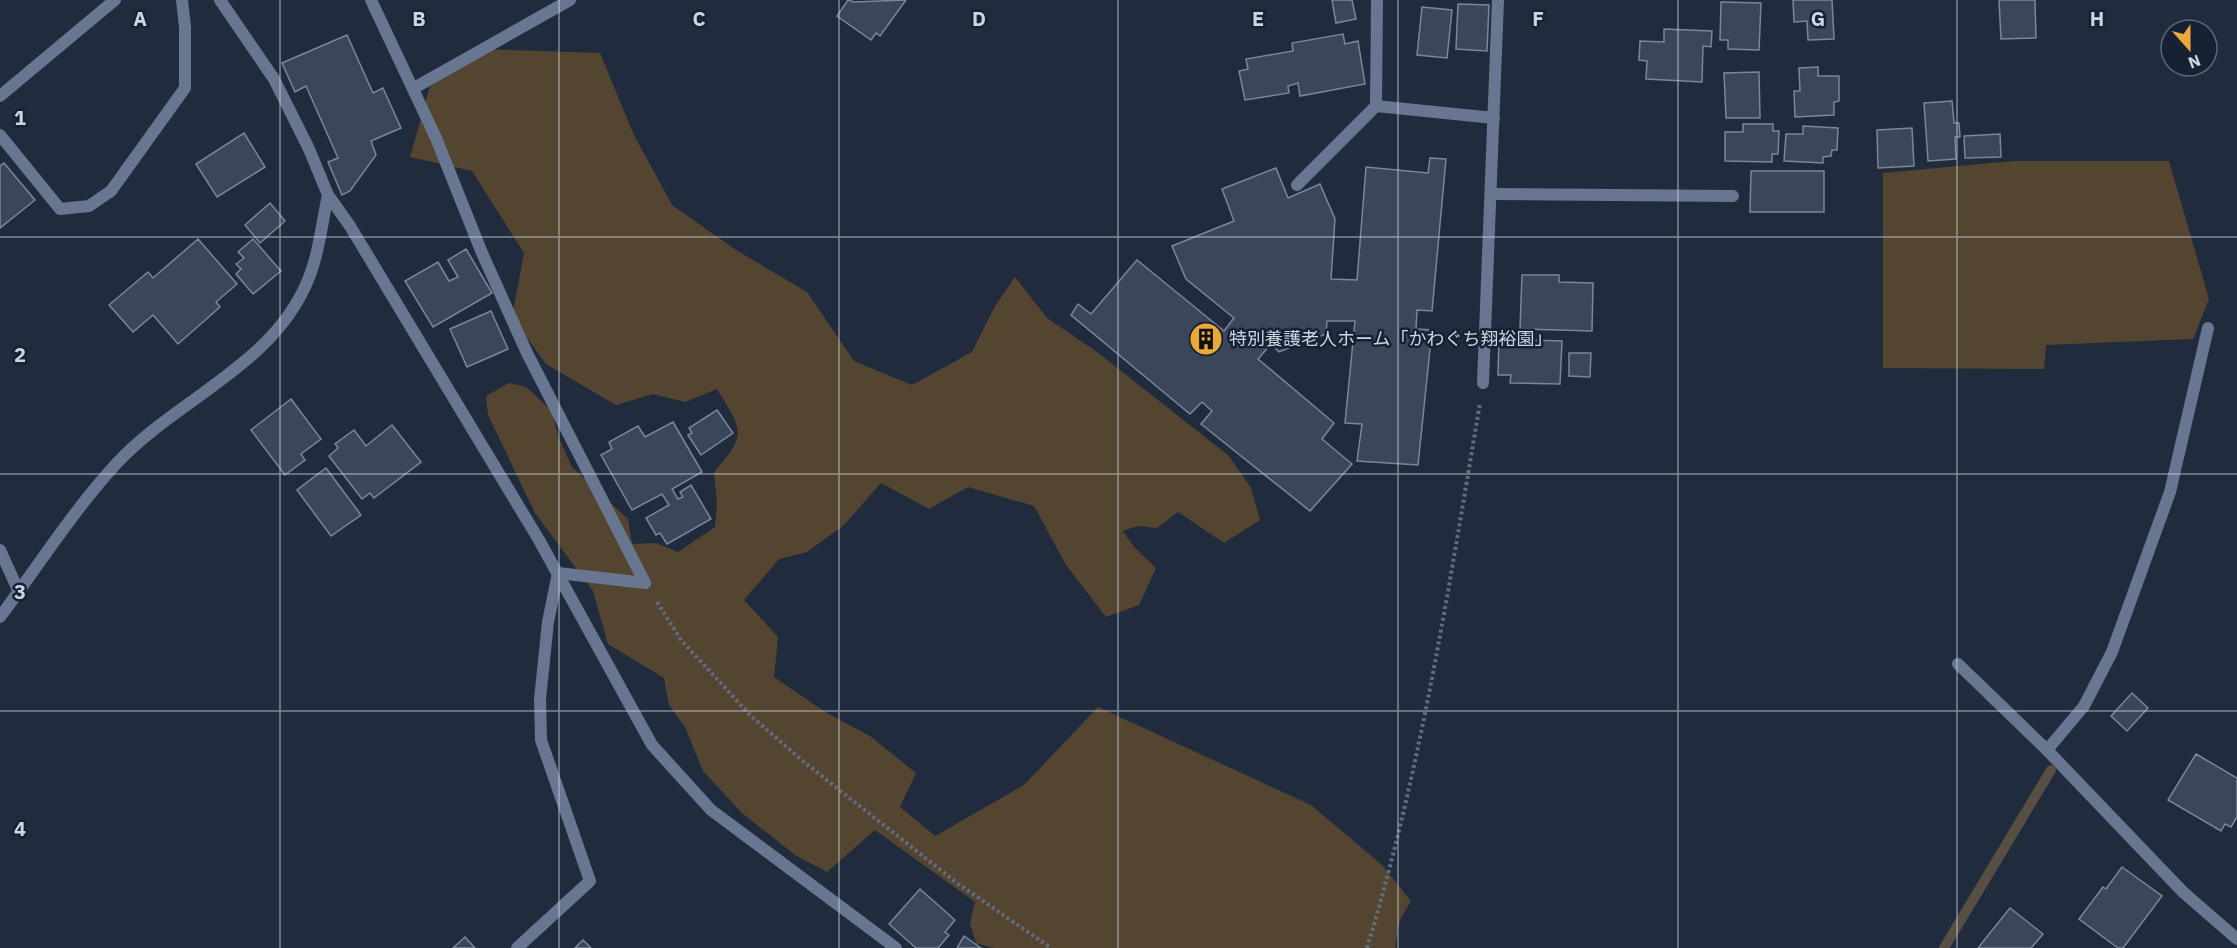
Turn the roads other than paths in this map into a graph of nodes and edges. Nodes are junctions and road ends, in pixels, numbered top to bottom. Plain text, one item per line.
1 (115, 0) edge
2 (182, 0) edge
3 (220, 0) edge
4 (371, 0) edge
5 (570, 0) edge
6 (1377, 0) edge
7 (1498, 0) edge
8 (414, 88) junction
9 (0, 96) edge
10 (1376, 106) junction
11 (1494, 118) junction
12 (0, 135) edge
13 (1297, 185) dead end
14 (1492, 194) junction
15 (328, 195) junction
16 (1733, 196) dead end
17 (2208, 328) dead end
18 (1483, 383) road end
19 (0, 550) edge
20 (558, 573) junction
21 (19, 592) junction
22 (0, 617) edge
23 (1958, 664) dead end
24 (2047, 750) junction
25 (2237, 939) edge
26 (517, 948) edge
27 (896, 948) edge

1 - 9 street
2 - 12 street
3 - 15 street
4 - 8 street
5 - 8 street
6 - 10 street
7 - 11 street
8 - 20 street
10 - 11 street
10 - 13 street
11 - 14 street
14 - 16 street
14 - 18 street
15 - 20 street
15 - 21 street
17 - 24 street
19 - 21 street
20 - 26 street
20 - 27 street
21 - 22 street
23 - 24 street
24 - 25 street

